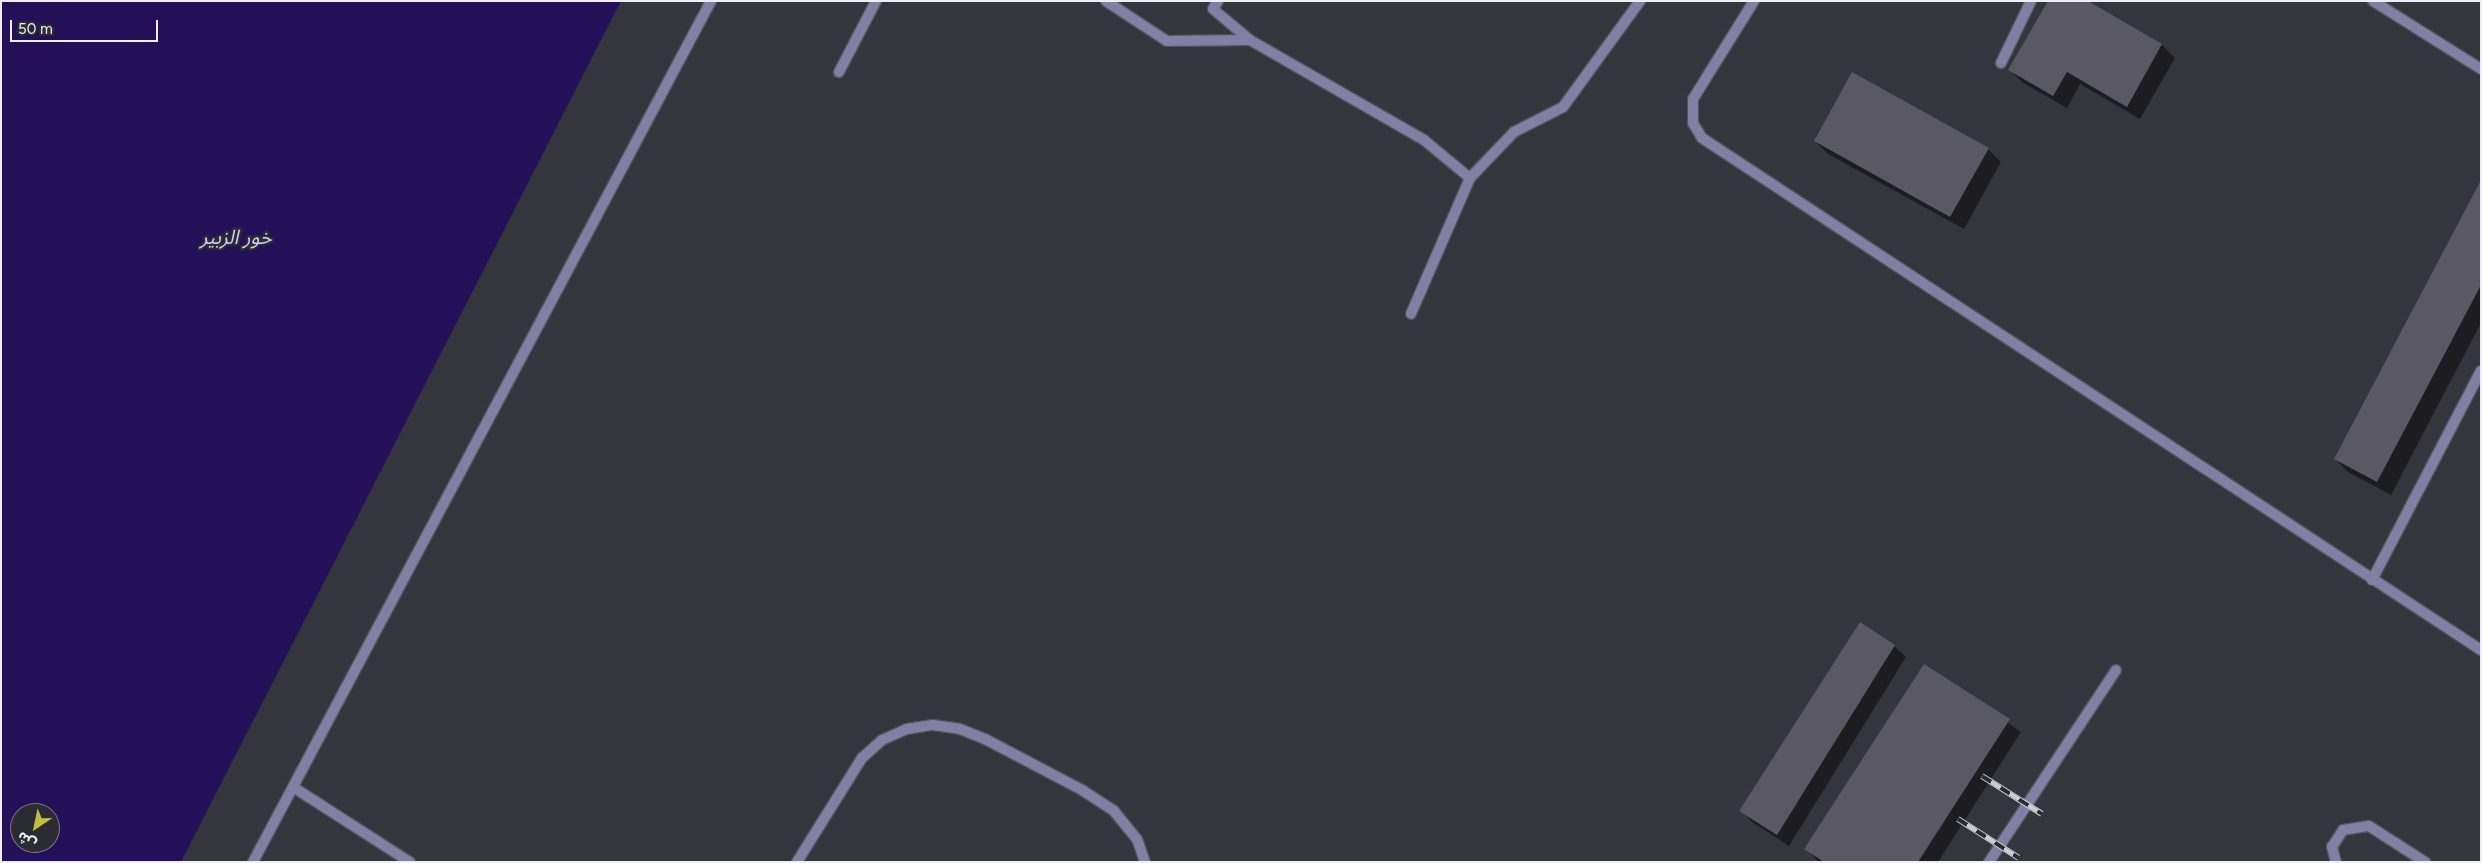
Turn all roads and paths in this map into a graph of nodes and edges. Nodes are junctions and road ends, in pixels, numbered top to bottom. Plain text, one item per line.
1 (711, 1) edge
2 (876, 1) edge
3 (1106, 1) edge
4 (1218, 1) edge
5 (1640, 1) edge
6 (1754, 1) edge
7 (2031, 1) edge
8 (2373, 1) edge
9 (1250, 40) junction
10 (2001, 63) dead end
11 (2481, 69) edge
12 (839, 72) dead end
13 (1470, 178) junction
14 (1411, 314) dead end
15 (2481, 371) edge
16 (2372, 580) junction
17 (2481, 650) edge
18 (2116, 670) dead end
19 (293, 787) junction
20 (253, 862) edge
21 (410, 862) edge
22 (797, 862) edge
23 (1145, 862) edge
24 (1988, 862) edge
25 (2336, 862) edge
26 (2424, 862) edge

1 - 19 lane
2 - 12 lane
3 - 9 lane
4 - 9 lane
5 - 13 lane
6 - 16 lane
7 - 10 lane
8 - 11 lane
9 - 13 lane
13 - 14 lane
15 - 16 lane
16 - 17 lane
18 - 24 lane
19 - 20 lane
19 - 21 lane
22 - 23 lane
25 - 26 lane

